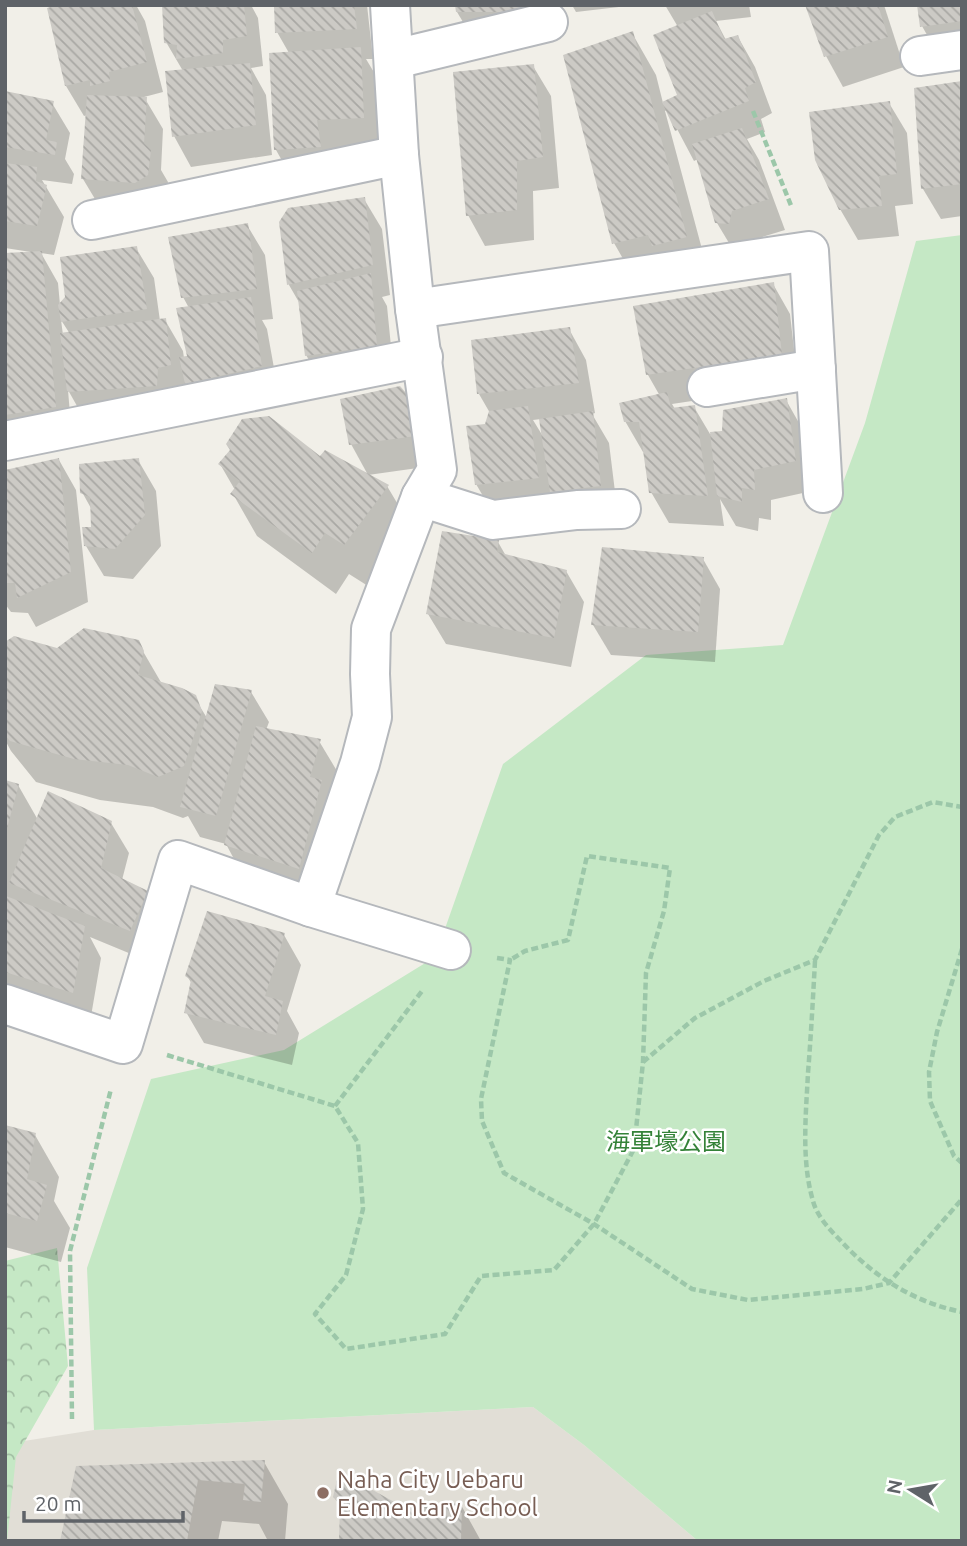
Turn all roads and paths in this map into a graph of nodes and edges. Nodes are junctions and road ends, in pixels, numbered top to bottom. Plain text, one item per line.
1 (390, 5) edge
2 (548, 22) dead end
3 (962, 50) edge
4 (920, 55) dead end
5 (395, 59) junction
6 (753, 111) dead end
7 (399, 155) junction
8 (92, 220) dead end
9 (809, 251) junction
10 (415, 309) junction
11 (423, 357) junction
12 (816, 369) junction
13 (708, 387) dead end
14 (5, 441) edge
15 (823, 493) dead end
16 (421, 497) junction
17 (621, 509) dead end
18 (962, 807) edge
19 (311, 907) junction
20 (962, 949) edge
21 (451, 950) junction
22 (510, 960) junction
23 (815, 960) junction
24 (5, 1004) edge
25 (123, 1044) junction
26 (643, 1062) junction
27 (335, 1106) junction
28 (962, 1163) edge
29 (962, 1199) edge
30 (594, 1224) junction
31 (889, 1283) junction
32 (962, 1312) edge
33 (72, 1419) dead end

1 - 5 street
2 - 5 street
3 - 4 street
5 - 7 street
6 - 9 path
7 - 8 street
7 - 10 street
9 - 10 street
9 - 12 street
10 - 11 street
11 - 14 street
11 - 16 street
12 - 13 street
12 - 15 street
16 - 17 street
16 - 19 street
18 - 23 path
19 - 21 street
19 - 25 street
20 - 28 path
21 - 22 path
21 - 27 path
22 - 26 path
22 - 30 path
23 - 26 path
23 - 31 path
24 - 25 street
25 - 27 path
25 - 33 path
26 - 30 path
27 - 30 path
29 - 31 path
30 - 31 path
31 - 32 path

